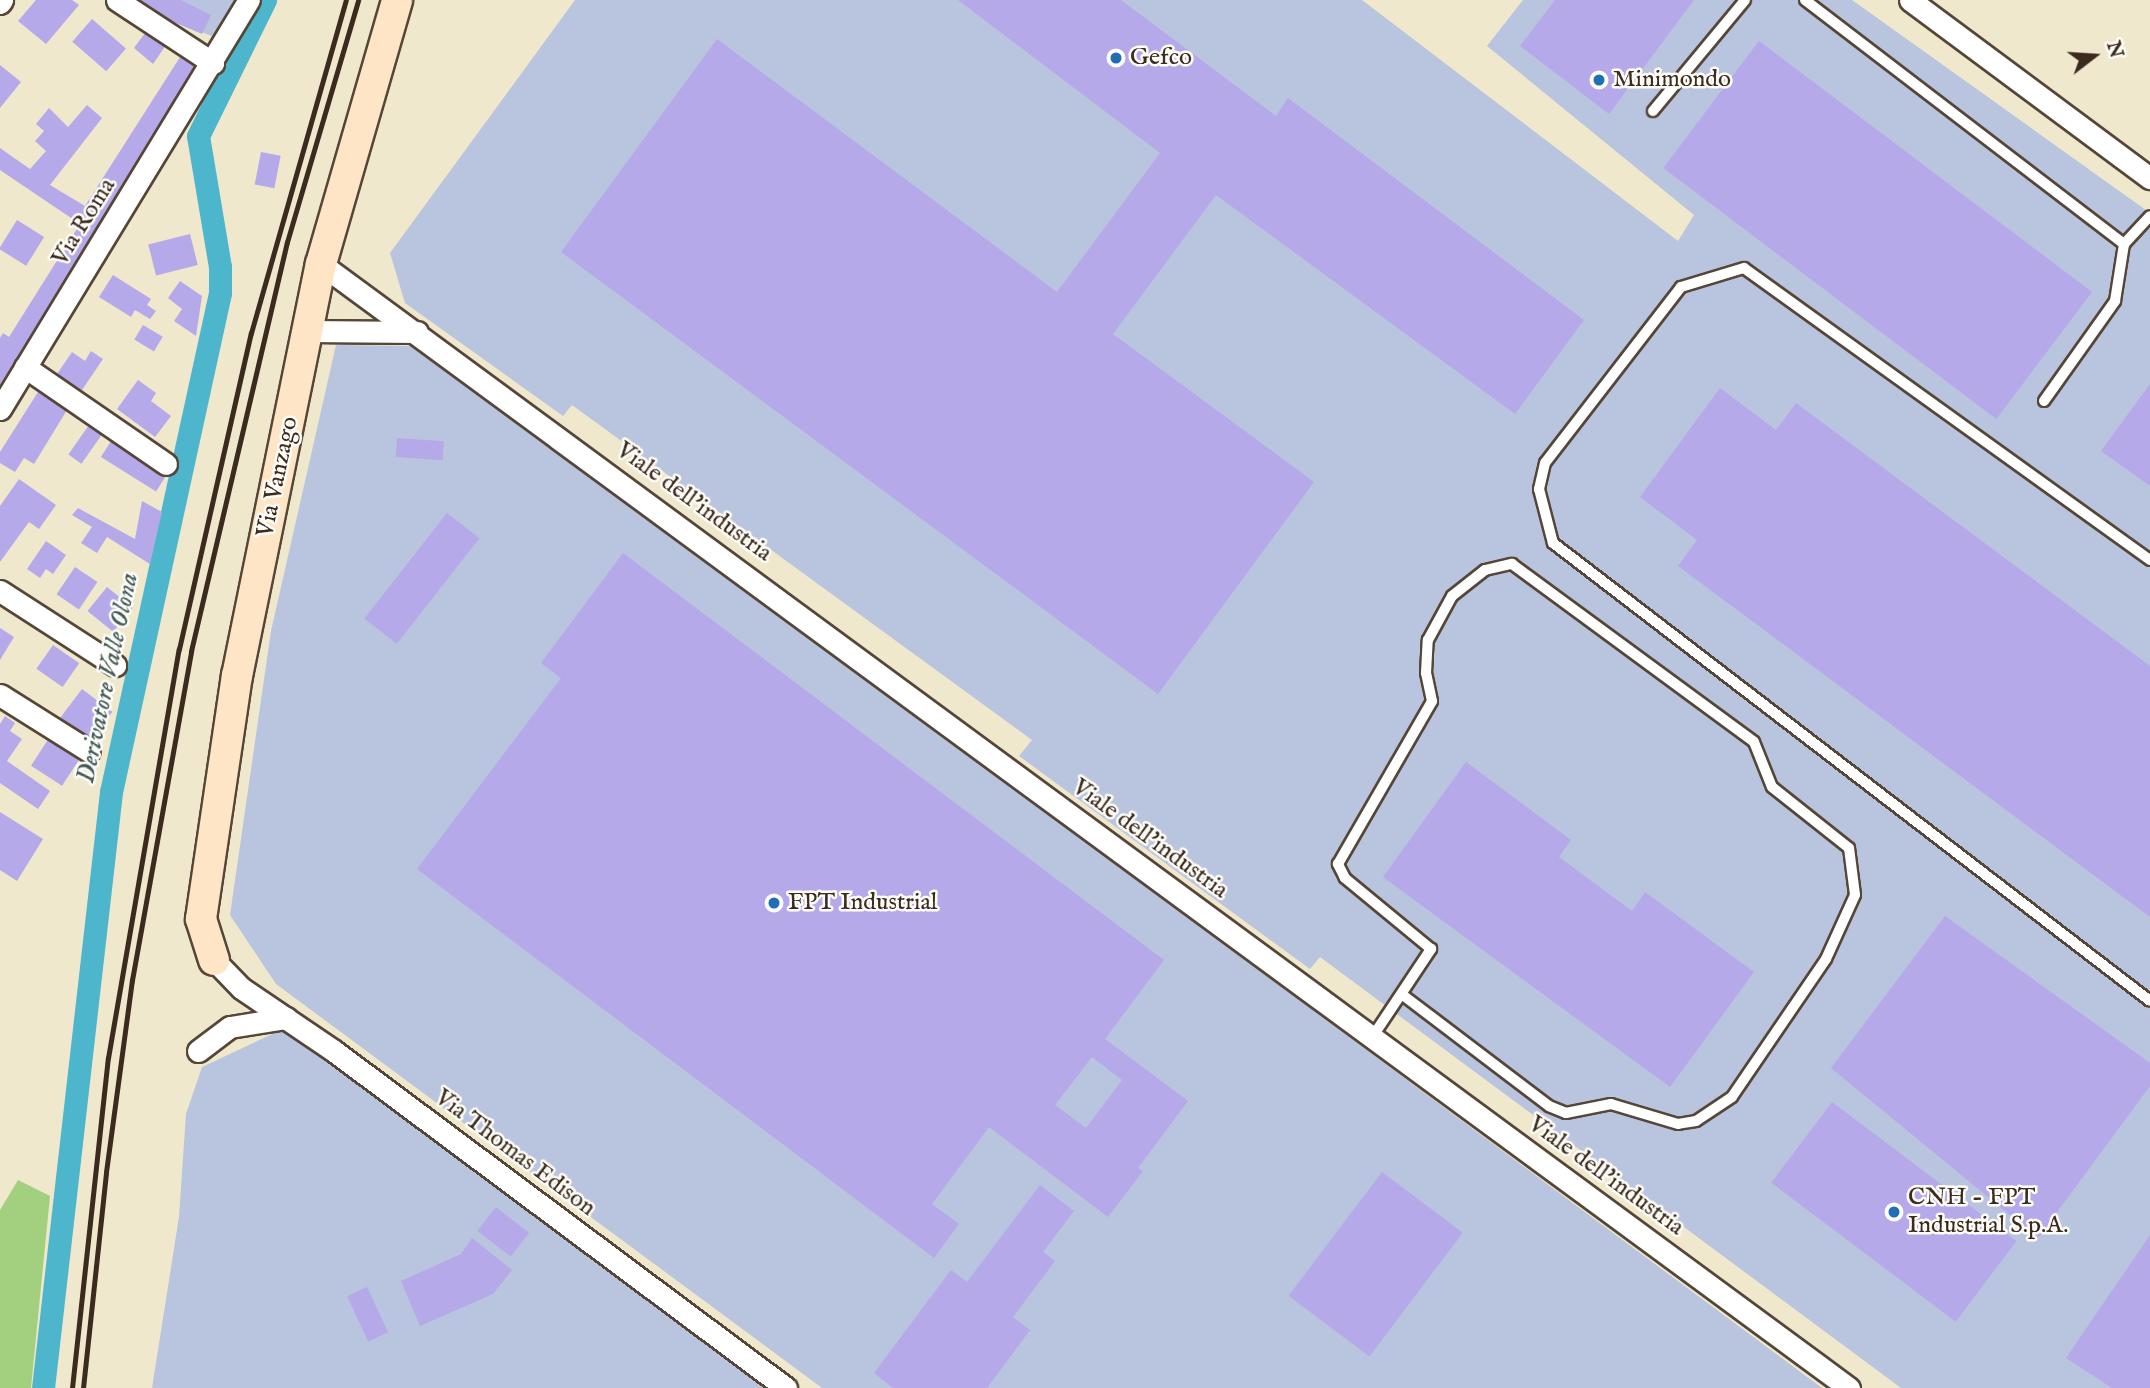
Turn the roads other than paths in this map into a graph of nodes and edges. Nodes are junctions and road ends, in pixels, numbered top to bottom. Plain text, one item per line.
1 (117, 0) edge
2 (249, 0) edge
3 (397, 0) edge
4 (1745, 0) edge
5 (1805, 0) edge
6 (1910, 0) edge
7 (213, 63) junction
8 (1653, 111) dead end
9 (2150, 178) edge
10 (2150, 216) edge
11 (2124, 244) junction
12 (321, 264) junction
13 (307, 331) junction
14 (419, 332) junction
15 (25, 367) junction
16 (2044, 401) dead end
17 (0, 409) edge
18 (166, 464) dead end
19 (2150, 561) edge
20 (0, 591) edge
21 (115, 666) dead end
22 (0, 695) edge
23 (89, 751) dead end
24 (214, 960) joint
25 (1403, 995) junction
26 (2150, 1001) edge
27 (286, 1018) junction
28 (1373, 1036) junction
29 (198, 1051) dead end
30 (786, 1388) edge
31 (1849, 1388) edge

1 - 7 street
2 - 7 street, Via Roma
3 - 12 street, Via Vanzago
4 - 8 lane
5 - 11 lane
6 - 9 street
7 - 15 street, Via Roma
10 - 11 lane
11 - 16 lane
12 - 13 street, Via Vanzago
12 - 14 street, Viale dell'industria
13 - 14 street
13 - 24 street, Via Vanzago
14 - 28 street, Viale dell'industria
15 - 17 street, Via Roma
15 - 18 street
19 - 26 lane
20 - 21 street
22 - 23 street
24 - 27 street, Via Thomas Edison
25 - 25 lane
25 - 28 lane
27 - 29 street
27 - 30 street, Via Thomas Edison
28 - 31 street, Viale dell'industria

